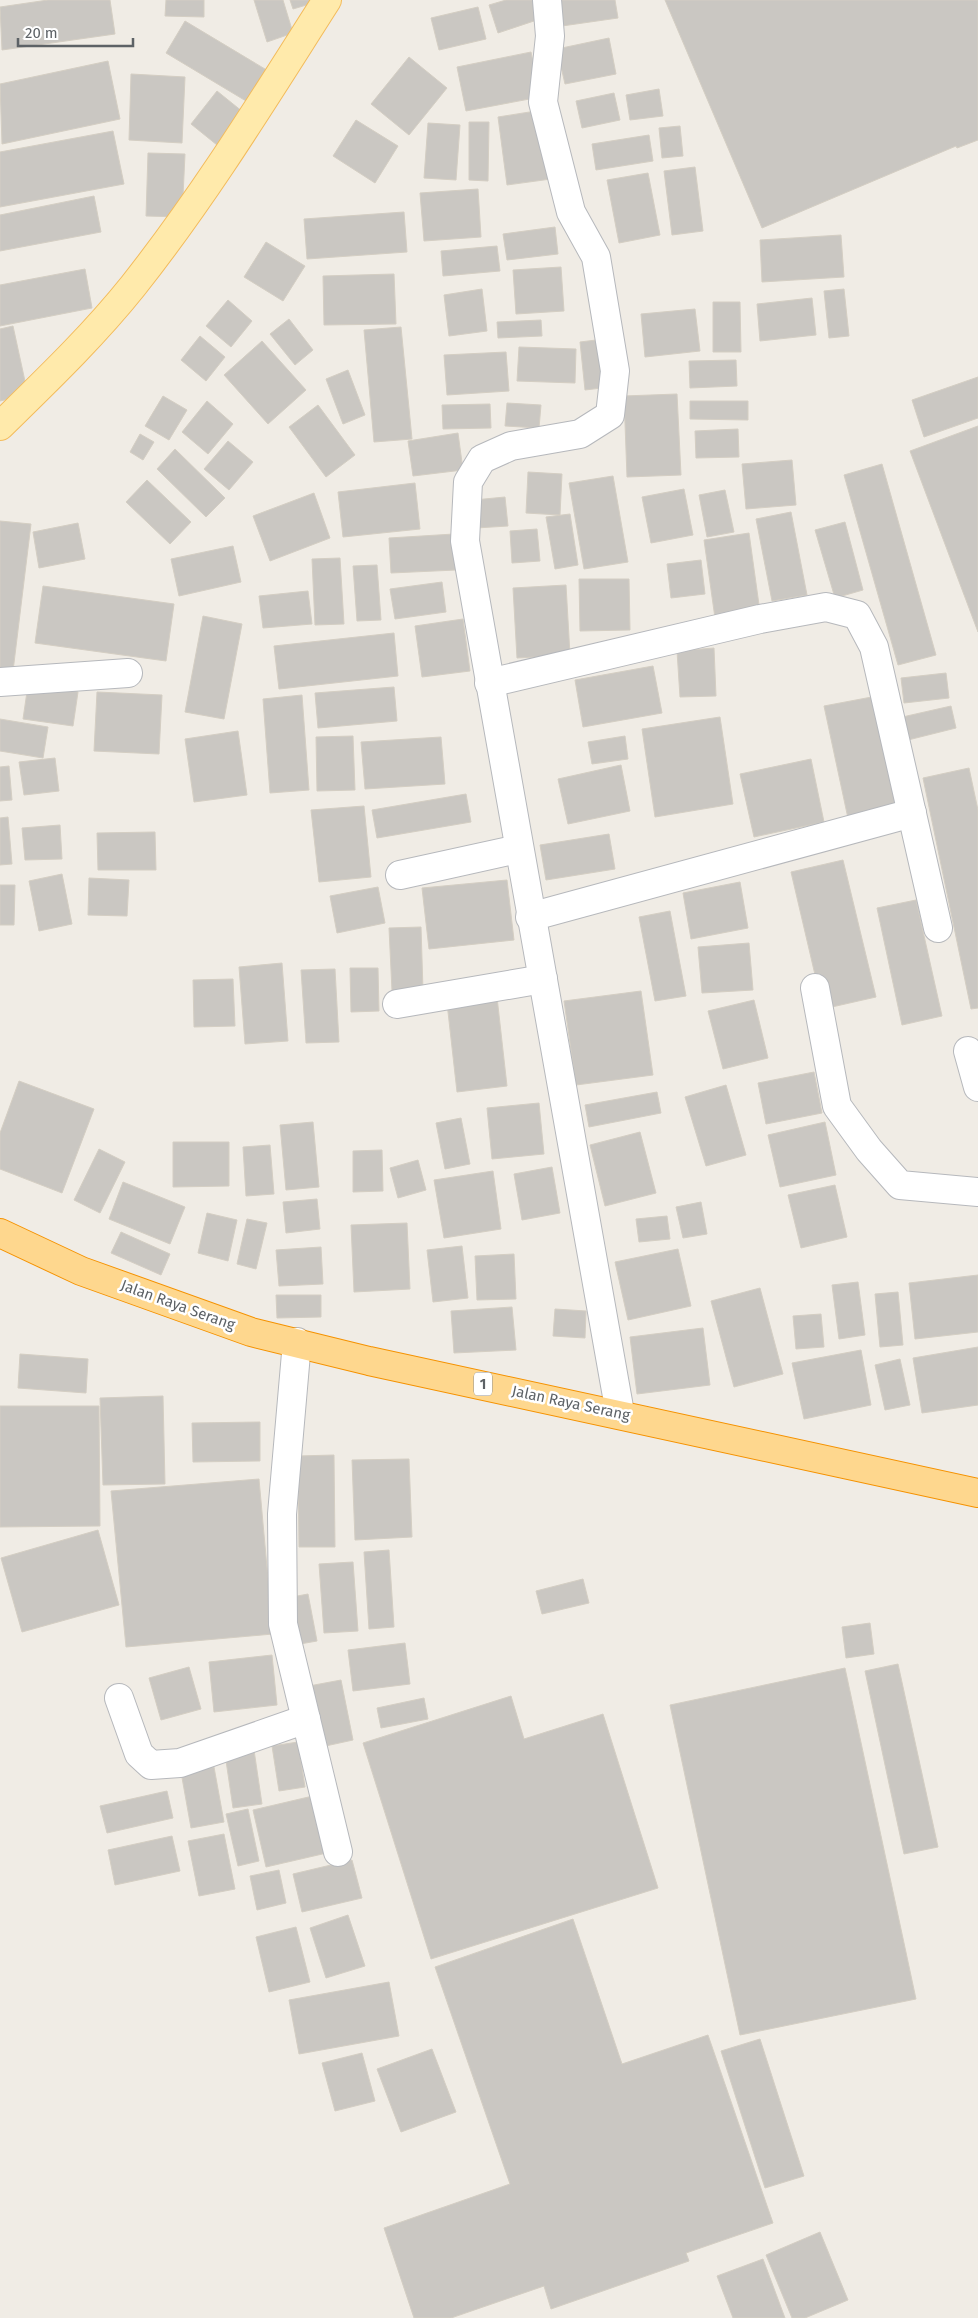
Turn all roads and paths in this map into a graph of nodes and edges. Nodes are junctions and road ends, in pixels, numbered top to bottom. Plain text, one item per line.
1 (328, 0) edge
2 (546, 0) edge
3 (0, 426) edge
4 (128, 673) dead end
5 (0, 682) edge
6 (489, 683) junction
7 (912, 813) junction
8 (518, 849) junction
9 (400, 875) dead end
10 (530, 917) junction
11 (938, 928) dead end
12 (542, 979) junction
13 (815, 988) dead end
14 (397, 1004) dead end
15 (968, 1050) dead end
16 (978, 1086) edge
17 (978, 1192) edge
18 (0, 1234) edge
19 (297, 1342) junction
20 (620, 1414) junction
21 (978, 1493) edge
22 (119, 1698) dead end
23 (306, 1719) junction
24 (338, 1852) dead end

1 - 3 main road
2 - 6 street
4 - 5 street
6 - 7 street
6 - 8 street
7 - 10 street
7 - 11 street
8 - 9 street
8 - 10 street
10 - 12 street
12 - 14 street
12 - 20 street
13 - 17 street
15 - 16 street
18 - 19 highway, Jalan Raya Serang / 1
19 - 20 highway, Jalan Raya Serang / 1
19 - 23 street
20 - 21 highway, Jalan Raya Serang / 1
22 - 23 street
23 - 24 street

